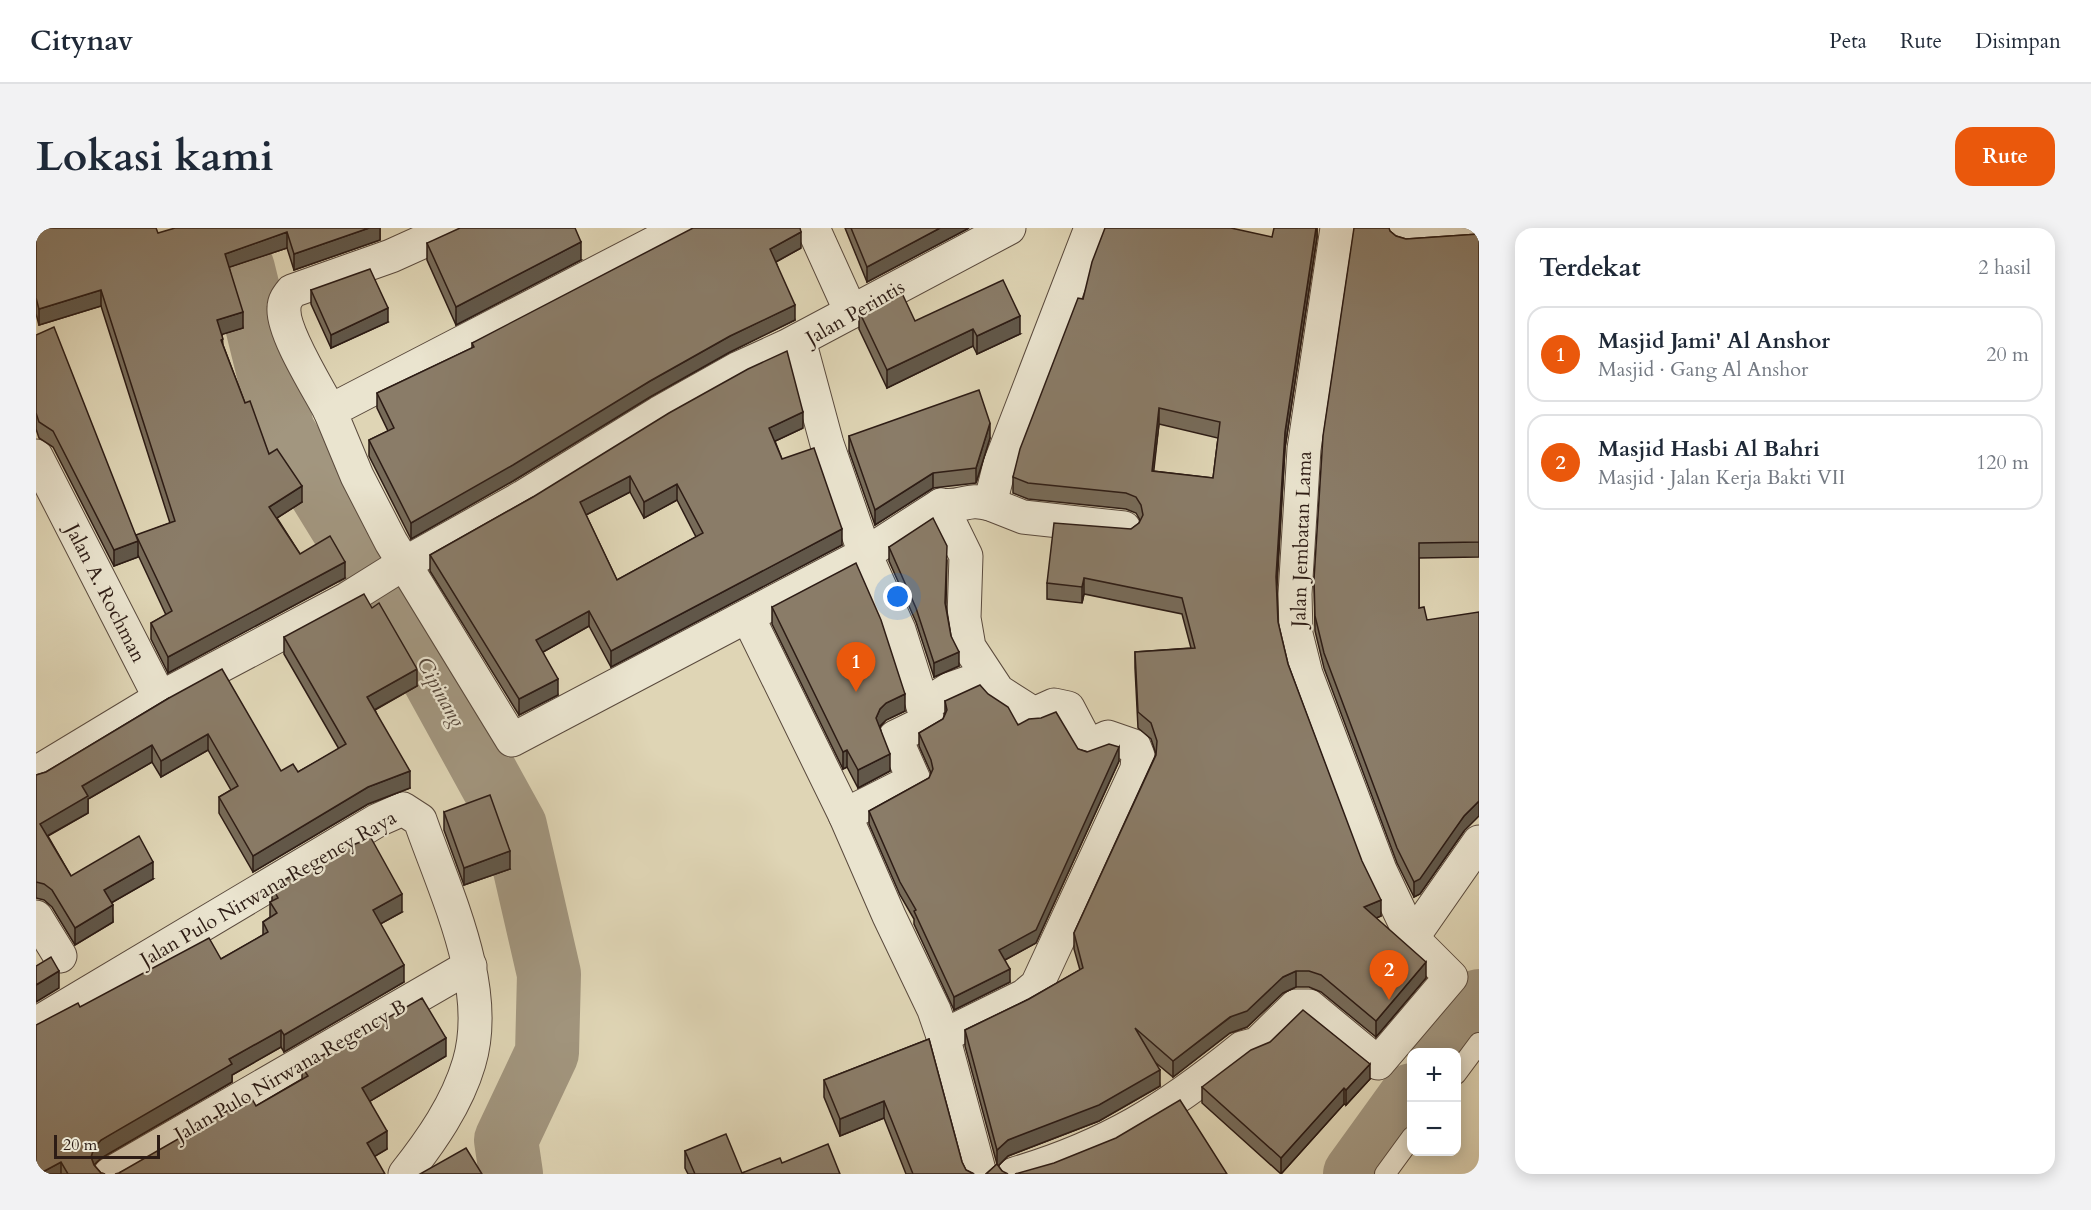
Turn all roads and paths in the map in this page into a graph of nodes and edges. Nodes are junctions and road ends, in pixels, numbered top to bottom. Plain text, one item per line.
1 (453, 228) edge
2 (683, 228) edge
3 (813, 228) edge
4 (1009, 228) edge
5 (1091, 228) edge
6 (1337, 228) edge
7 (1479, 230) edge
8 (1405, 235) dead end
9 (386, 242) edge
10 (850, 312) junction
11 (798, 340) junction
12 (330, 411) junction
13 (36, 456) edge
14 (990, 504) junction
15 (941, 505) junction
16 (1124, 528) edge
17 (865, 554) junction
18 (401, 566) junction
19 (748, 617) junction
20 (987, 676) junction
21 (160, 698) junction
22 (923, 706) junction
23 (36, 773) edge
24 (845, 815) junction
25 (1479, 842) edge
26 (36, 917) edge
27 (1412, 939) junction
28 (60, 956) dead end
29 (470, 966) junction
30 (36, 1024) edge
31 (943, 1036) junction
32 (1479, 1043) edge
33 (1461, 1067) edge
34 (1407, 1144) edge
35 (110, 1174) edge
36 (405, 1174) edge
37 (980, 1174) edge
38 (1014, 1174) edge
39 (1385, 1174) edge

1 - 9 street
2 - 12 street
3 - 10 street
4 - 10 street, Jalan Perintis
5 - 14 street
6 - 27 street, Jalan Jembatan Lama
7 - 8 street
9 - 12 street
10 - 11 street, Jalan Perintis
11 - 17 street, Jalan Perintis
11 - 18 street
12 - 18 street
13 - 21 street, Jalan A. Rochman
14 - 15 street
14 - 16 street
15 - 17 street
15 - 20 street
17 - 19 street
17 - 22 street, Jalan Perintis
18 - 19 street
18 - 21 street
19 - 24 street
20 - 22 street
20 - 31 street
21 - 23 street
22 - 24 street
24 - 31 street
25 - 27 street
26 - 28 street
27 - 38 street
29 - 30 street, Jalan Pulo Nirwana Regency Raya
29 - 35 street, Jalan Pulo Nirwana Regency B
29 - 36 street, Jalan Pulo Nirwana Regency Raya
31 - 37 street
32 - 33 lane
34 - 39 lane

